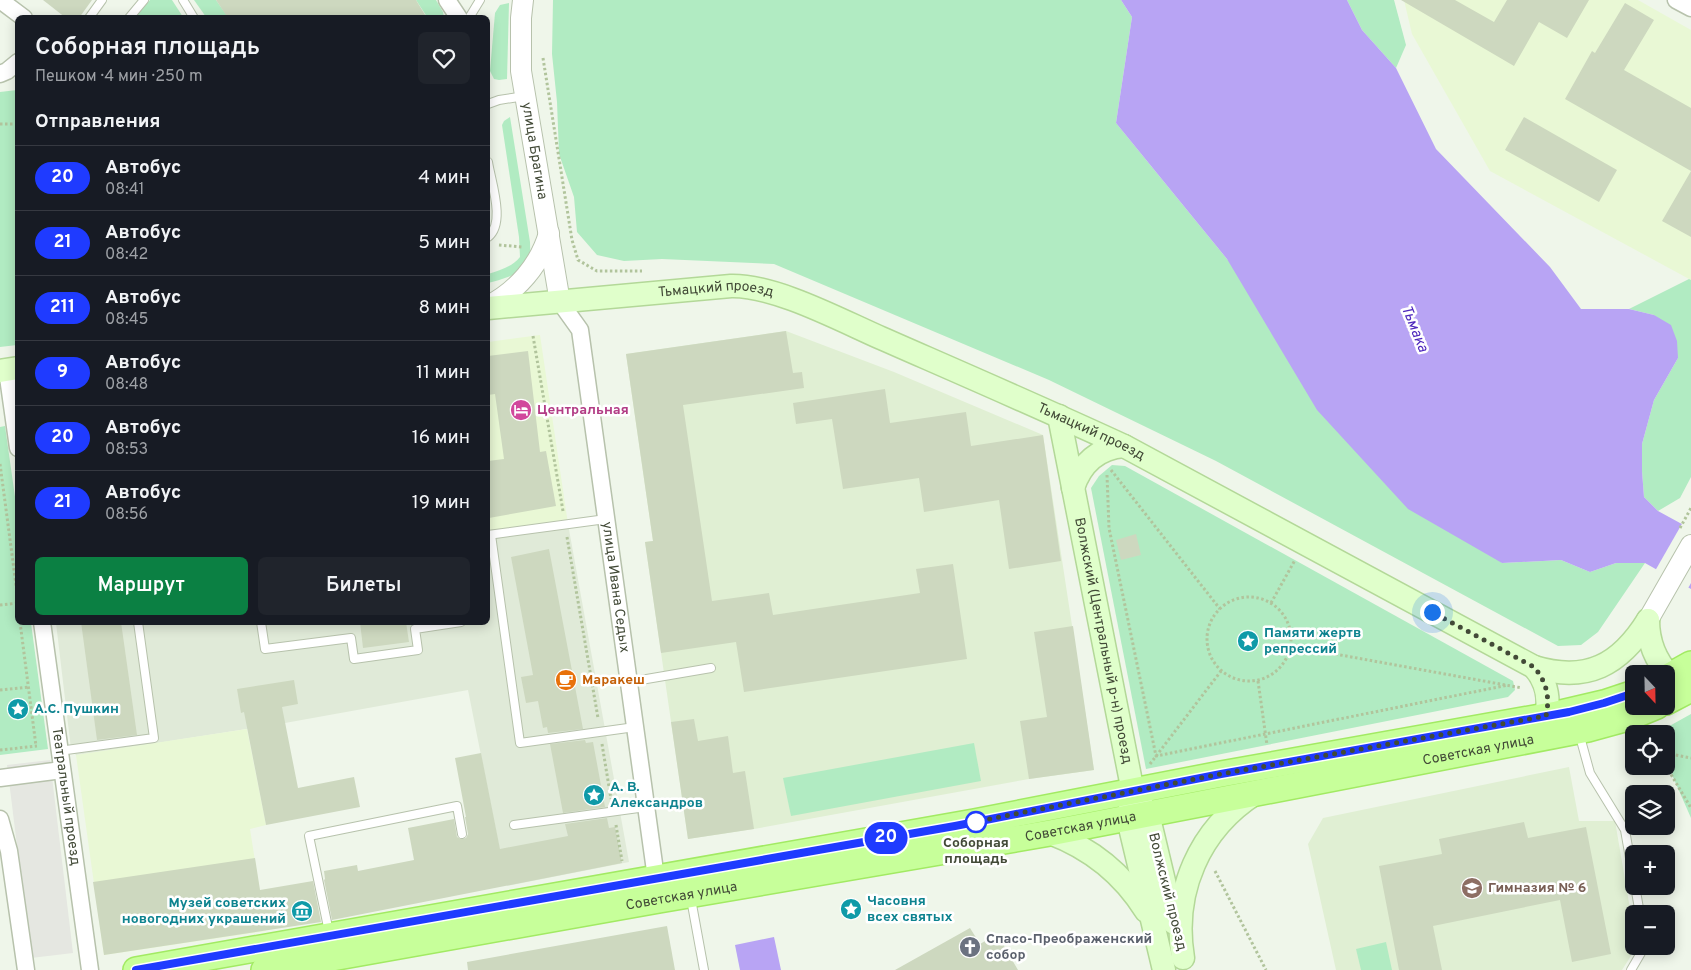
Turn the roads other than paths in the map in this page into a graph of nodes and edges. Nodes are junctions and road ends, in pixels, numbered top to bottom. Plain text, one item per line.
1 (0, 0) edge
2 (102, 0) edge
3 (144, 0) edge
4 (183, 0) edge
5 (447, 0) edge
6 (480, 0) edge
7 (523, 0) edge
8 (1676, 0) edge
9 (1691, 8) edge
10 (20, 15) edge
11 (91, 15) edge
12 (132, 15) edge
13 (192, 15) edge
14 (457, 15) edge
15 (471, 15) edge
16 (15, 64) edge
17 (0, 74) edge
18 (526, 96) junction
19 (490, 103) edge
20 (490, 173) edge
21 (549, 231) junction
22 (490, 236) edge
23 (560, 302) junction
24 (490, 306) edge
25 (490, 307) edge
26 (8, 370) edge
27 (1059, 416) junction
28 (15, 425) edge
29 (1124, 446) junction
30 (1073, 488) junction
31 (606, 519) junction
32 (490, 535) edge
33 (490, 542) edge
34 (1691, 545) edge
35 (1648, 620) junction
36 (42, 625) edge
37 (138, 625) edge
38 (261, 625) edge
39 (441, 625) edge
40 (712, 668) dead end
41 (1682, 674) edge
42 (1528, 675) junction
43 (629, 682) junction
44 (1675, 686) edge
45 (1625, 696) edge
46 (1634, 715) edge
47 (1546, 716) junction
48 (635, 727) junction
49 (1578, 731) junction
50 (59, 751) junction
51 (62, 770) junction
52 (0, 778) edge
53 (1133, 792) junction
54 (1256, 794) junction
55 (646, 807) junction
56 (1138, 816) junction
57 (0, 819) edge
58 (514, 825) dead end
59 (1050, 833) junction
60 (462, 834) dead end
61 (1628, 845) edge
62 (657, 889) junction
63 (691, 894) junction
64 (1153, 922) junction
65 (329, 936) junction
66 (1640, 955) edge
67 (1178, 966) edge
68 (26, 970) edge
69 (90, 970) edge
70 (136, 970) edge
71 (264, 970) edge
72 (704, 970) edge
73 (1632, 970) edge

1 - 10 street
2 - 11 lane
3 - 12 lane
4 - 13 lane
5 - 14 street
6 - 15 lane
7 - 18 street, улица Брагина
8 - 9 street
16 - 17 street
18 - 19 lane
18 - 21 street, улица Брагина
20 - 22 lane
21 - 23 street, улица Брагина
21 - 24 street
23 - 25 main road, Тьмацкий проезд
23 - 27 main road, Тьмацкий проезд
23 - 31 street, улица Ивана Седых
26 - 28 street
27 - 29 main road, Тьмацкий проезд
27 - 30 main road, Волжский (Центральный р-н) проезд
29 - 30 main road
29 - 42 main road, Тьмацкий проезд
30 - 53 main road, Волжский (Центральный р-н) проезд
31 - 32 lane
31 - 43 street, улица Ивана Седых
33 - 48 lane
34 - 35 street
35 - 41 main road
35 - 42 main road, Тьмацкий проезд
36 - 50 street, Театральный проезд
37 - 50 lane
38 - 39 lane
40 - 43 lane
41 - 44 main road
42 - 47 main road
43 - 48 street, улица Ивана Седых
45 - 47 main road, Советская улица
46 - 49 main road, Советская улица
47 - 53 main road, Советская улица
48 - 55 street, улица Ивана Седых
49 - 54 main road, Советская улица
49 - 61 lane
50 - 51 street, Театральный проезд
51 - 52 street
51 - 69 street, Театральный проезд
53 - 56 main road, Волжский проезд
53 - 62 main road, Советская улица
54 - 56 main road, Советская улица
54 - 67 main road
55 - 58 lane
55 - 62 street, улица Ивана Седых
56 - 59 main road, Советская улица
56 - 64 main road, Волжский проезд
56 - 67 main road, Волжский проезд
57 - 68 street
59 - 63 main road, Советская улица
59 - 64 main road
60 - 65 lane
62 - 63 main road, Советская улица
62 - 65 main road, Советская улица
62 - 71 main road, Советская улица
63 - 72 lane
64 - 67 main road, Волжский проезд
65 - 70 main road, Советская улица
66 - 73 lane

